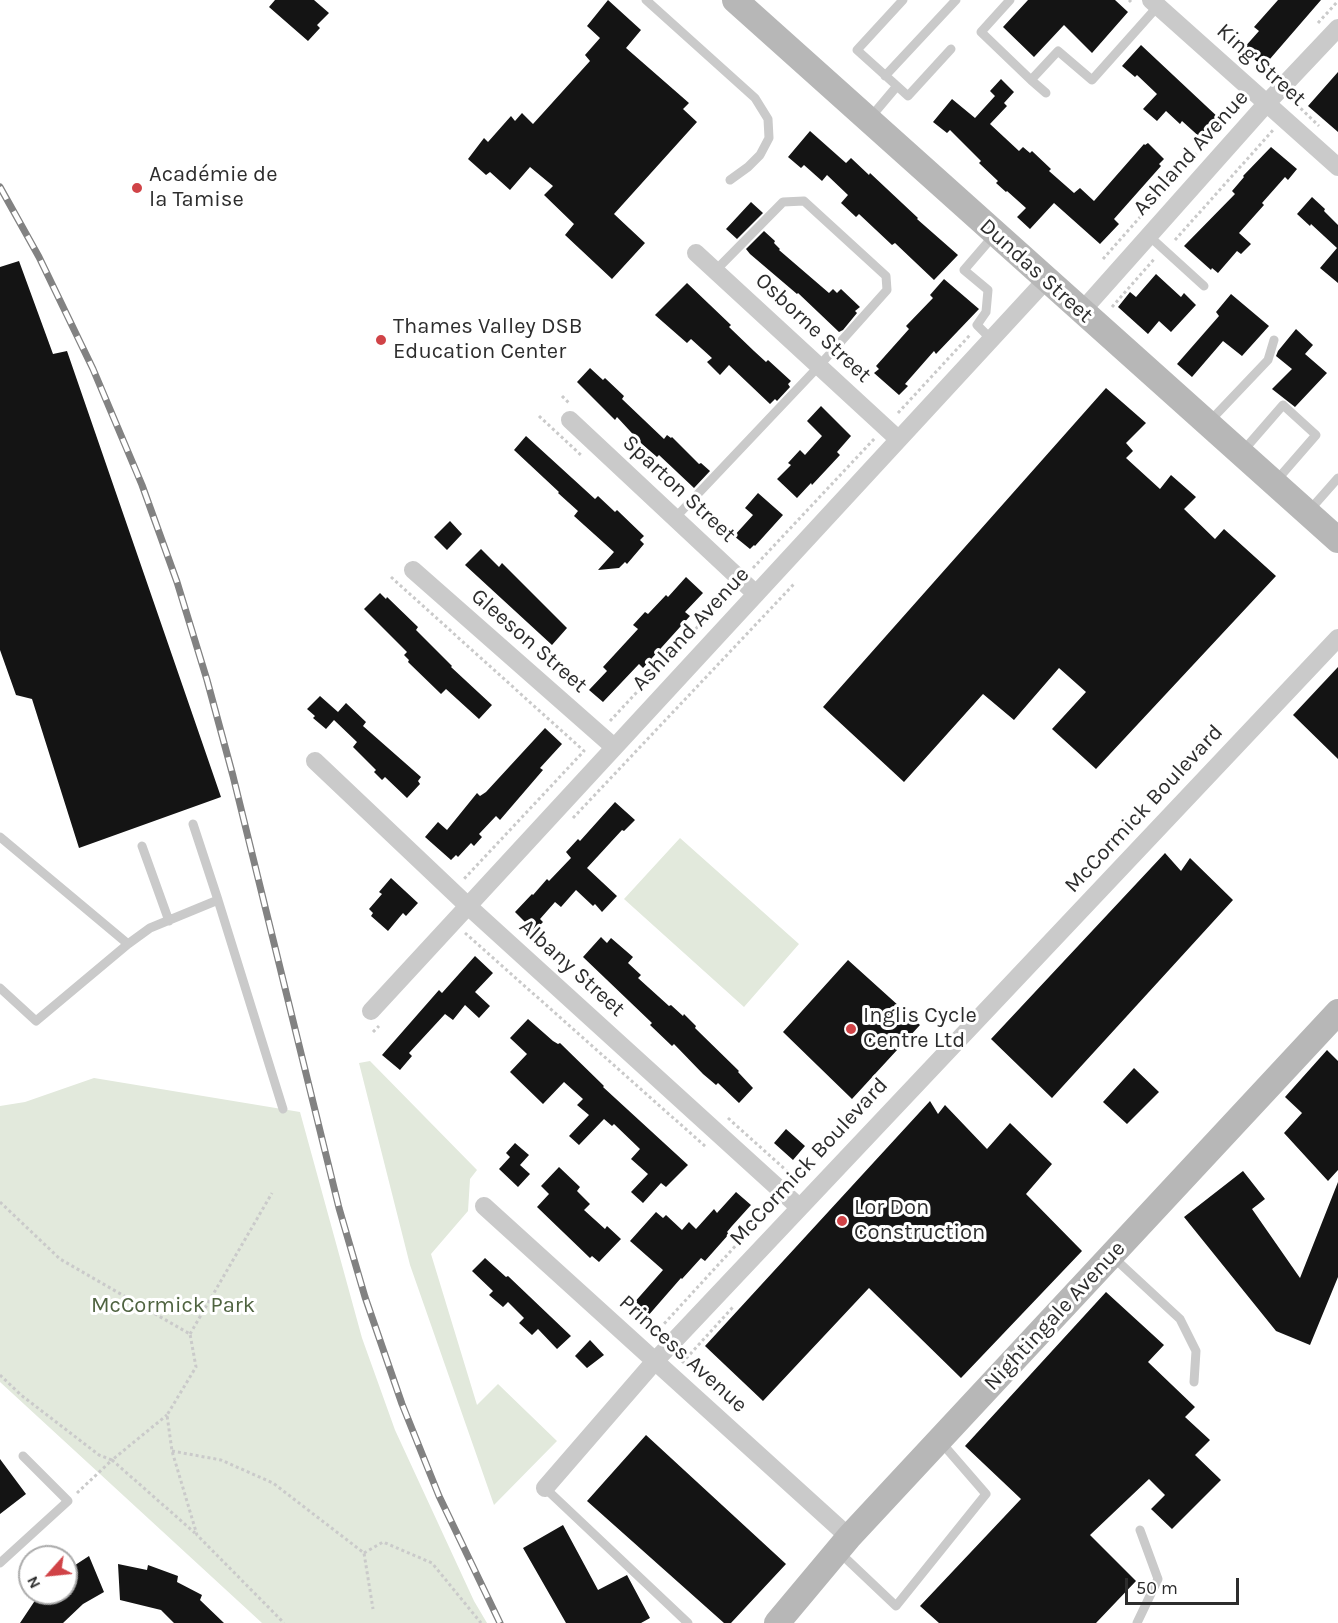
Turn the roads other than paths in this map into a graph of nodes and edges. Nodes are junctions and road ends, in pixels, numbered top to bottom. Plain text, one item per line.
1 (646, 0) edge
2 (735, 0) edge
3 (903, 0) edge
4 (956, 0) edge
5 (1010, 0) edge
6 (1154, 3) edge
7 (1338, 28) edge
8 (951, 49) dead end
9 (885, 76) junction
10 (1031, 80) junction
11 (897, 86) junction
12 (1046, 93) dead end
13 (1267, 103) junction
14 (868, 120) junction
15 (1338, 167) edge
16 (730, 180) dead end
17 (995, 234) junction
18 (1149, 236) junction
19 (696, 253) dead end
20 (715, 271) junction
21 (1046, 280) junction
22 (1204, 286) dead end
23 (1081, 312) junction
24 (991, 339) junction
25 (1274, 340) dead end
26 (819, 366) junction
27 (570, 420) dead end
28 (1208, 424) junction
29 (898, 439) junction
30 (1241, 453) junction
31 (1338, 478) edge
32 (1274, 483) junction
33 (1307, 512) junction
34 (675, 518) junction
35 (1338, 540) edge
36 (413, 570) dead end
37 (756, 594) junction
38 (1338, 638) edge
39 (614, 747) junction
40 (315, 761) dead end
41 (193, 824) dead end
42 (0, 837) edge
43 (142, 846) dead end
44 (218, 900) junction
45 (468, 906) junction
46 (169, 921) junction
47 (129, 944) junction
48 (0, 988) edge
49 (1338, 1012) edge
50 (376, 1018) road end
51 (284, 1109) dead end
52 (484, 1206) dead end
53 (799, 1207) junction
54 (1111, 1256) junction
55 (655, 1361) junction
56 (1194, 1382) dead end
57 (939, 1440) junction
58 (24, 1456) dead end
59 (545, 1488) joint
60 (1140, 1530) dead end
61 (843, 1544) junction
62 (0, 1563) edge
63 (688, 1623) edge
64 (777, 1623) edge
65 (1137, 1623) edge

1 - 16 lane
2 - 14 main road, Dundas Street
3 - 9 lane
4 - 9 lane
5 - 10 lane
6 - 10 lane
6 - 13 street, King Street
7 - 13 street, Ashland Avenue
8 - 11 lane
9 - 11 lane
10 - 12 lane
11 - 14 lane
13 - 15 street, King Street
13 - 18 street, Ashland Avenue
14 - 17 main road, Dundas Street
17 - 21 main road, Dundas Street
17 - 24 lane
18 - 22 lane
18 - 23 street, Ashland Avenue
19 - 20 street, Osborne Street
20 - 26 street, Osborne Street
20 - 26 lane
21 - 23 main road, Dundas Street
21 - 24 street, Ashland Avenue
23 - 28 main road, Dundas Street
24 - 29 street, Ashland Avenue
25 - 28 lane
26 - 29 street, Osborne Street
26 - 34 lane
27 - 34 street, Sparton Street
28 - 30 main road, Dundas Street
29 - 37 street, Ashland Avenue
30 - 32 main road, Dundas Street
30 - 32 lane
31 - 33 lane
32 - 33 main road, Dundas Street
33 - 35 main road, Dundas Street
34 - 37 street, Sparton Street
36 - 39 street, Gleeson Street
37 - 39 street, Ashland Avenue
38 - 53 street, McCormick Boulevard
39 - 45 street, Ashland Avenue
40 - 45 street, Albany Street
41 - 44 lane
42 - 47 lane
43 - 46 lane
44 - 46 lane
44 - 51 lane
45 - 50 street, Ashland Avenue
45 - 53 street, Albany Street
46 - 47 lane
47 - 48 lane
49 - 54 main road, Nightingale Avenue
52 - 55 street, Princess Avenue
53 - 55 street, McCormick Boulevard
54 - 56 lane
54 - 57 main road, Nightingale Avenue
55 - 59 street, McCormick Boulevard
55 - 61 street, Princess Avenue
57 - 61 main road, Nightingale Avenue
57 - 61 lane
58 - 62 lane
59 - 63 lane
60 - 65 lane
61 - 64 main road, Nightingale Avenue

